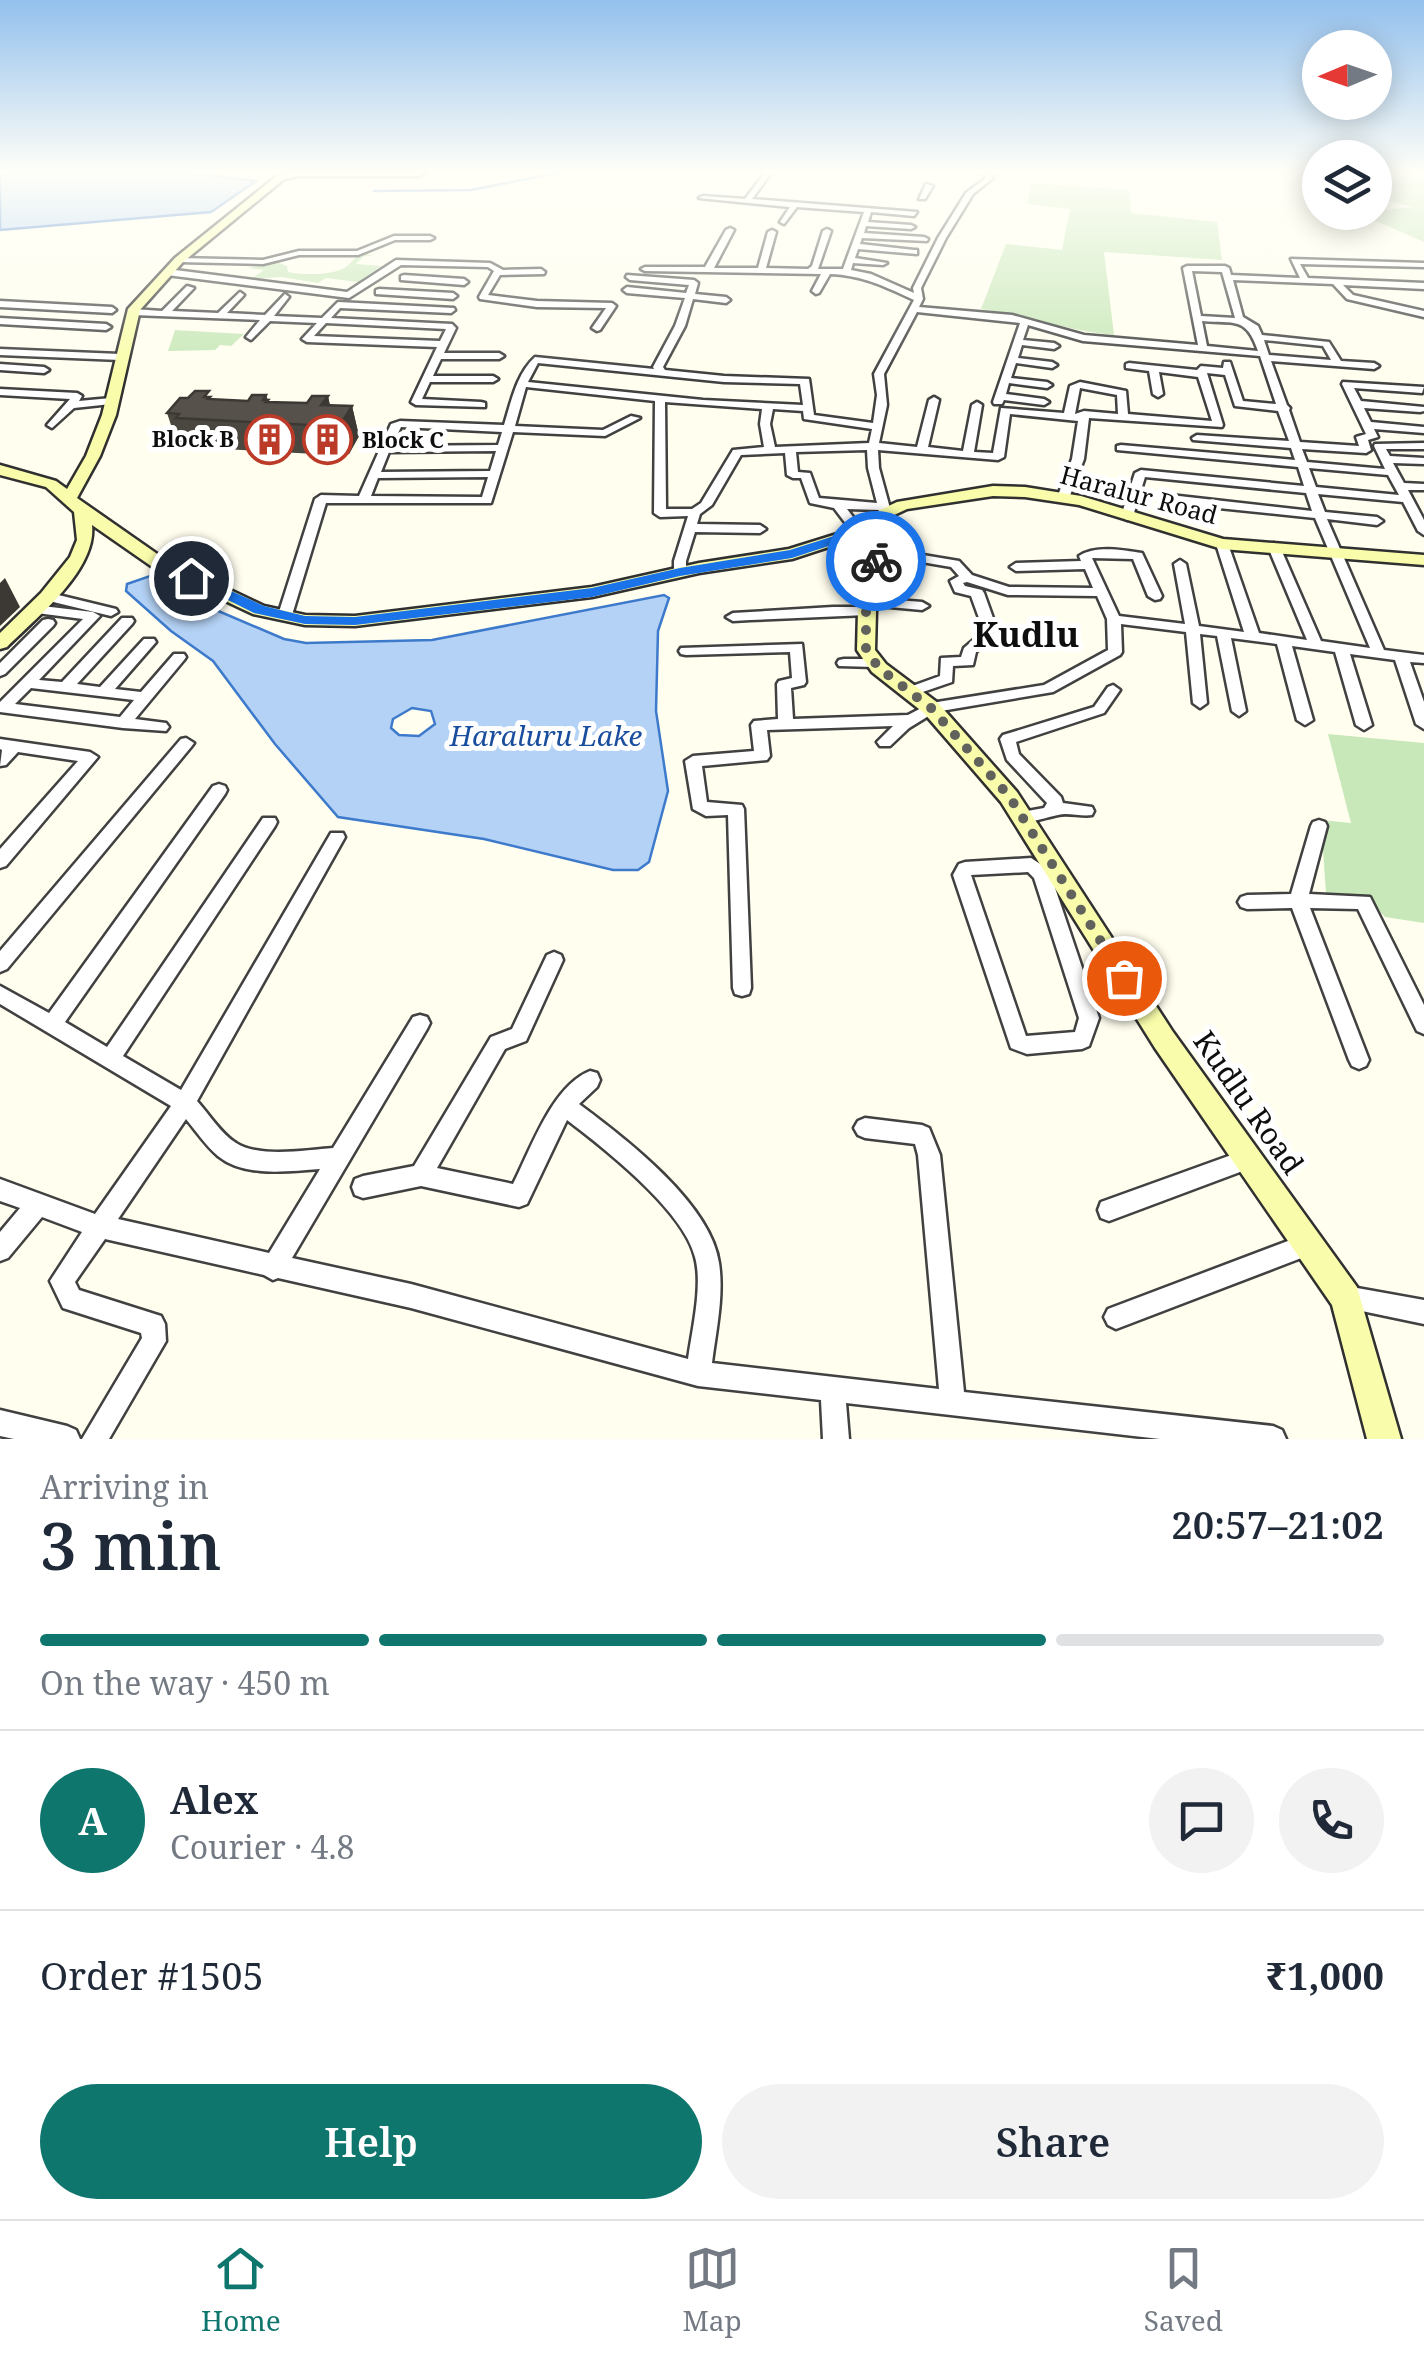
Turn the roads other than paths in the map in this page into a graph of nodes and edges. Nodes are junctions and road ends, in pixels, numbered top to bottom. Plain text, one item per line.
1 (202, 240) edge
2 (389, 240) edge
3 (724, 240) edge
4 (770, 240) edge
5 (822, 240) edge
6 (858, 240) edge
7 (941, 240) edge
8 (855, 246) junction
9 (914, 252) dead end
10 (178, 260) junction
11 (850, 260) junction
12 (883, 263) dead end
13 (1424, 265) edge
14 (1171, 266) dead end
15 (441, 268) dead end
16 (1187, 268) junction
17 (645, 269) dead end
18 (812, 269) junction
19 (708, 270) junction
20 (828, 270) junction
21 (761, 271) junction
22 (167, 272) junction
23 (541, 272) dead end
24 (846, 272) junction
25 (1226, 272) junction
26 (498, 273) junction
27 (630, 277) dead end
28 (404, 278) dead end
29 (1304, 278) junction
30 (431, 280) junction
31 (1333, 280) junction
32 (464, 282) dead end
33 (1424, 286) edge
34 (190, 288) dead end
35 (627, 290) dead end
36 (379, 292) dead end
37 (816, 292) dead end
38 (420, 294) junction
39 (604, 294) dead end
40 (692, 294) junction
41 (240, 295) dead end
42 (453, 296) dead end
43 (285, 297) dead end
44 (726, 300) dead end
45 (0, 304) edge
46 (595, 304) junction
47 (916, 304) junction
48 (408, 308) junction
49 (112, 310) dead end
50 (451, 310) dead end
51 (133, 312) junction
52 (165, 313) junction
53 (1424, 314) edge
54 (220, 316) junction
55 (267, 318) junction
56 (1197, 318) junction
57 (322, 320) junction
58 (0, 321) edge
59 (1025, 322) junction
60 (1246, 322) junction
61 (396, 323) junction
62 (106, 327) dead end
63 (598, 328) dead end
64 (250, 336) dead end
65 (1259, 337) junction
66 (1018, 342) junction
67 (444, 344) junction
68 (1054, 346) dead end
69 (1203, 349) junction
70 (1223, 351) junction
71 (0, 352) edge
72 (438, 356) junction
73 (500, 356) dead end
74 (1266, 356) junction
75 (120, 357) junction
76 (1012, 360) junction
77 (1338, 363) junction
78 (1052, 365) dead end
79 (1128, 366) dead end
80 (1374, 366) dead end
81 (0, 368) edge
82 (1153, 368) junction
83 (44, 370) dead end
84 (661, 372) junction
85 (1229, 372) junction
86 (1202, 374) junction
87 (427, 379) junction
88 (492, 379) dead end
89 (1005, 380) junction
90 (522, 384) junction
91 (1047, 386) dead end
92 (1422, 390) edge
93 (0, 392) edge
94 (1158, 394) dead end
95 (660, 398) junction
96 (934, 400) dead end
97 (112, 401) junction
98 (1044, 402) dead end
99 (481, 404) dead end
100 (1358, 404) junction
101 (71, 405) junction
102 (768, 406) junction
103 (977, 406) dead end
104 (1285, 408) junction
105 (1420, 410) dead end
106 (808, 412) junction
107 (1069, 416) junction
108 (1123, 416) junction
109 (634, 418) dead end
110 (1084, 418) junction
111 (52, 425) dead end
112 (1367, 426) junction
113 (879, 427) junction
114 (509, 428) junction
115 (1424, 430) edge
116 (1149, 432) dead end
117 (1197, 438) dead end
118 (810, 442) dead end
119 (874, 446) junction
120 (1299, 446) junction
121 (1424, 446) edge
122 (503, 448) junction
123 (1121, 448) dead end
124 (385, 449) junction
125 (922, 449) junction
126 (770, 450) junction
127 (790, 450) junction
128 (1153, 450) junction
129 (968, 453) junction
130 (998, 456) junction
131 (1214, 457) junction
132 (1013, 458) dead end
133 (1424, 461) edge
134 (1385, 465) junction
135 (1302, 466) junction
136 (0, 470) edge
137 (374, 474) junction
138 (495, 474) junction
139 (1222, 482) junction
140 (1424, 487) edge
141 (1311, 492) junction
142 (1400, 493) junction
143 (1062, 498) junction
144 (363, 500) junction
145 (1170, 500) dead end
146 (76, 504) junction
147 (838, 504) junction
148 (1227, 506) junction
149 (885, 510) junction
150 (1418, 511) edge
151 (694, 512) junction
152 (1127, 516) junction
153 (1320, 516) junction
154 (1378, 522) dead end
155 (689, 528) junction
156 (760, 528) dead end
157 (1424, 531) edge
158 (860, 537) junction
159 (122, 538) junction
160 (1222, 544) junction
161 (1274, 547) junction
162 (1336, 550) junction
163 (80, 552) junction
164 (1424, 560) edge
165 (1180, 564) dead end
166 (1088, 565) junction
167 (1016, 567) dead end
168 (680, 572) junction
169 (966, 578) junction
170 (1101, 592) junction
171 (1155, 596) dead end
172 (40, 603) junction
173 (870, 606) junction
174 (922, 606) dead end
175 (111, 612) dead end
176 (285, 616) junction
177 (733, 617) dead end
178 (1114, 620) junction
179 (128, 621) dead end
180 (48, 622) dead end
181 (1192, 630) junction
182 (1223, 634) junction
183 (1253, 637) junction
184 (1283, 640) junction
185 (149, 642) dead end
186 (0, 643) edge
187 (1316, 645) junction
188 (1341, 648) junction
189 (686, 651) dead end
190 (1380, 653) junction
191 (1401, 656) junction
192 (179, 657) dead end
193 (1424, 659) edge
194 (844, 663) dead end
195 (875, 663) junction
196 (0, 671) edge
197 (28, 682) junction
198 (66, 687) junction
199 (1113, 690) dead end
200 (104, 692) junction
201 (910, 692) junction
202 (145, 697) junction
203 (1200, 703) dead end
204 (2, 708) edge
205 (1239, 711) dead end
206 (921, 714) junction
207 (1306, 720) dead end
208 (123, 722) junction
209 (786, 724) junction
210 (1424, 724) edge
211 (1364, 725) dead end
212 (160, 727) dead end
213 (885, 742) dead end
214 (186, 743) dead end
215 (7, 745) edge
216 (0, 761) edge
217 (220, 790) dead end
218 (1056, 808) junction
219 (1086, 811) dead end
220 (1022, 816) junction
221 (269, 822) dead end
222 (1319, 826) dead end
223 (338, 836) dead end
224 (0, 862) edge
225 (1049, 873) junction
226 (1298, 901) junction
227 (1247, 902) dead end
228 (554, 960) dead end
229 (0, 964) edge
230 (742, 988) dead end
231 (0, 994) edge
232 (420, 1023) dead end
233 (52, 1024) junction
234 (1424, 1024) edge
235 (111, 1058) junction
236 (1359, 1060) dead end
237 (590, 1080) dead end
238 (185, 1103) junction
239 (564, 1105) junction
240 (866, 1128) dead end
241 (340, 1158) junction
242 (1248, 1159) junction
243 (421, 1176) junction
244 (364, 1187) dead end
245 (0, 1190) edge
246 (37, 1205) junction
247 (1109, 1210) dead end
248 (101, 1226) junction
249 (1308, 1244) junction
250 (0, 1250) edge
251 (273, 1268) junction
252 (1346, 1298) junction
253 (1424, 1312) edge
254 (1116, 1317) dead end
255 (698, 1374) junction
256 (833, 1392) junction
257 (953, 1404) junction
258 (0, 1423) edge
259 (67, 1439) edge
260 (94, 1439) edge
261 (836, 1439) edge
262 (1272, 1439) edge
263 (1384, 1439) edge

1 - 10 street
2 - 10 street
3 - 19 street
4 - 21 street
5 - 18 street
6 - 8 street
7 - 47 street
8 - 9 street
8 - 11 street
10 - 22 street
11 - 12 street
11 - 24 street
13 - 29 street
14 - 16 street
15 - 30 street
16 - 25 street
16 - 56 street
17 - 19 street
18 - 20 street
18 - 21 street
19 - 21 street
20 - 24 street
20 - 37 street
22 - 26 street
22 - 51 street
23 - 26 street
24 - 47 street
25 - 29 street
25 - 60 street
26 - 46 street
27 - 40 street
28 - 30 street
29 - 31 street
30 - 32 street
30 - 38 street
31 - 33 street
31 - 53 street
34 - 52 street
35 - 40 street
36 - 38 street
38 - 42 street
38 - 48 street
39 - 46 street
40 - 44 street
40 - 84 street
41 - 54 street
43 - 55 street
45 - 49 street
46 - 63 street
47 - 59 street
47 - 113 street
48 - 50 street
48 - 57 street
48 - 61 street
51 - 52 street
51 - 75 street
52 - 54 street
54 - 55 street
55 - 57 street
55 - 64 street
56 - 60 street
56 - 69 street
57 - 61 street
57 - 67 street
58 - 62 street
59 - 66 street
59 - 69 street
60 - 65 street
61 - 67 street
65 - 74 street
65 - 77 street
66 - 68 street
66 - 76 street
67 - 72 street
69 - 70 street
70 - 74 street
70 - 85 street
71 - 75 street
72 - 73 street
72 - 87 street
74 - 77 street
74 - 104 street
75 - 97 street
76 - 78 street
76 - 89 street
77 - 80 street
79 - 82 street
81 - 83 street
82 - 86 street
82 - 94 street
84 - 90 street
84 - 106 street
85 - 86 street
85 - 104 street
86 - 108 street
87 - 88 street
87 - 99 street
89 - 91 street
89 - 98 street
90 - 95 street
90 - 114 street
92 - 100 street
93 - 101 street
95 - 102 street
95 - 151 street
96 - 125 street
97 - 101 street
97 - 146 street
100 - 105 street
100 - 112 street
101 - 111 street
102 - 106 street
102 - 126 street
103 - 129 street
104 - 120 street
106 - 113 street
106 - 118 street
107 - 108 street
107 - 110 street
107 - 130 street
108 - 110 street
109 - 114 street
110 - 143 street
112 - 115 street
112 - 120 street
113 - 119 street
114 - 122 street
114 - 124 street
116 - 128 street
117 - 120 street
119 - 125 street
119 - 127 street
119 - 149 street
120 - 135 street
121 - 134 street
122 - 124 street
122 - 138 street
123 - 128 street
124 - 137 street
125 - 129 street
126 - 127 street
126 - 151 street
127 - 147 street
128 - 131 street
129 - 130 street
130 - 132 street
131 - 135 street
131 - 139 street
133 - 134 street
134 - 135 street
134 - 142 street
135 - 141 street
136 - 146 street, Haralur Road
137 - 138 street
137 - 144 street
138 - 144 street
139 - 141 street
139 - 148 street
139 - 152 street
140 - 142 street
141 - 142 street
141 - 153 street
142 - 150 street
143 - 149 street, Haralur Road
143 - 152 street, Haralur Road
144 - 176 street
145 - 148 street
146 - 159 street, Haralur Road
146 - 163 street
147 - 149 street
147 - 158 street
148 - 153 street
149 - 158 street, Haralur Road
150 - 157 street
151 - 155 street
152 - 160 street, Haralur Road
153 - 154 street
153 - 162 street
155 - 156 street
155 - 168 street
158 - 168 street, Haralur Road
158 - 169 street
158 - 173 street
159 - 163 street
159 - 176 street, Haralur Road
160 - 161 street, Haralur Road
160 - 183 street
161 - 162 street, Haralur Road
161 - 187 street
162 - 164 street, Haralur Road
162 - 190 street
163 - 172 street
165 - 181 street
166 - 167 street
166 - 170 street
166 - 171 street
168 - 176 street, Haralur Road
169 - 170 street
169 - 201 street
170 - 178 street
172 - 175 street
172 - 186 street
172 - 197 street
173 - 174 street
173 - 177 street
173 - 195 street
178 - 181 street
178 - 206 street
179 - 198 street
180 - 196 street
181 - 182 street
181 - 203 street
182 - 183 street
182 - 205 street
183 - 184 street
184 - 187 street
184 - 207 street
185 - 200 street
187 - 188 street
188 - 190 street
188 - 211 street
189 - 209 street
190 - 191 street
191 - 193 street
191 - 210 street
192 - 202 street
194 - 195 street
195 - 201 street, Kudlu Road
197 - 198 street
197 - 204 street
198 - 200 street
199 - 218 street
200 - 202 street
201 - 206 street, Kudlu Road
202 - 208 street
204 - 208 street
206 - 209 street
206 - 213 street
206 - 220 street, Kudlu Road
208 - 212 street
209 - 230 street
214 - 229 street
215 - 216 street
215 - 224 street
217 - 233 street
218 - 219 street
218 - 220 street
220 - 225 street, Kudlu Road
221 - 235 street
222 - 226 street
223 - 238 street
225 - 225 street
225 - 242 street, Kudlu Road
226 - 227 street
226 - 234 street
226 - 236 street
228 - 243 street
231 - 233 street
232 - 241 street
233 - 235 street
235 - 238 street
237 - 239 street
238 - 241 street
238 - 248 street
239 - 243 street
239 - 255 street
240 - 257 street
241 - 251 street
242 - 247 street
242 - 249 street, Kudlu Road
243 - 244 street
245 - 246 street
246 - 248 street
246 - 250 street
248 - 251 street
248 - 260 street
249 - 252 street, Kudlu Road
249 - 254 street
251 - 255 street
252 - 253 street
252 - 263 street, Kudlu Road
255 - 256 street
256 - 257 street
256 - 261 street
257 - 262 street
258 - 259 street

